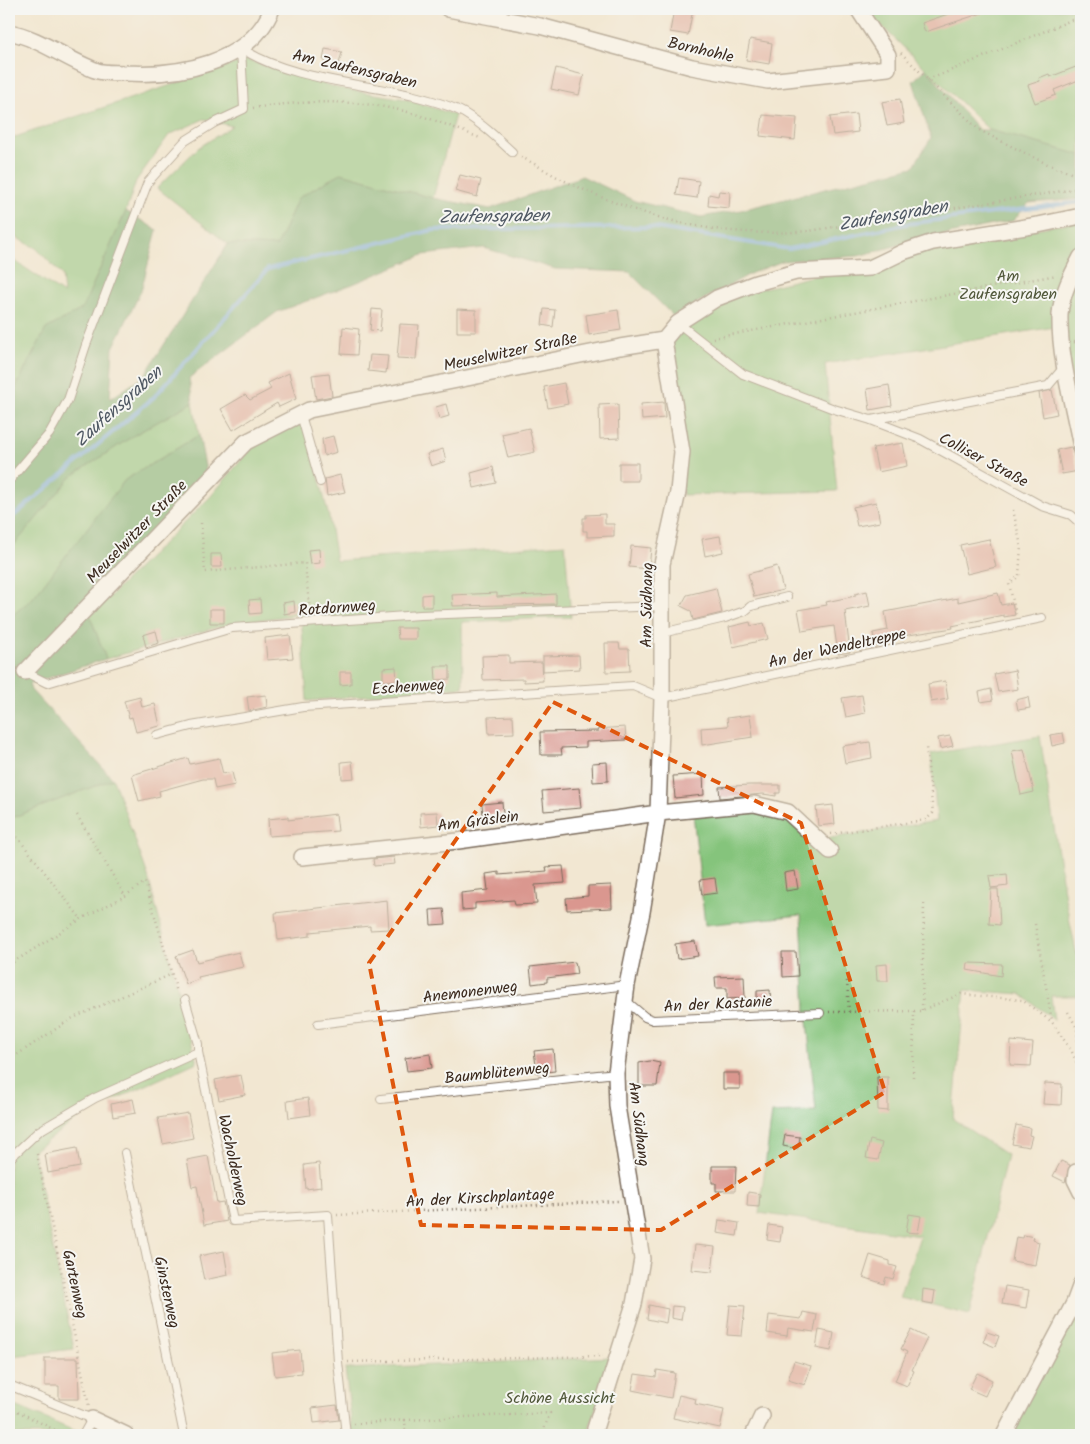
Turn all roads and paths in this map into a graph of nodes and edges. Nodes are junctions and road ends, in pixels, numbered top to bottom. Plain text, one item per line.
1 (272, 9) edge
2 (448, 9) edge
3 (858, 9) edge
4 (1081, 16) edge
5 (9, 32) edge
6 (895, 47) dead end
7 (241, 48) junction
8 (928, 80) junction
9 (244, 109) junction
10 (488, 141) dead end
11 (512, 152) joint
12 (1081, 177) edge
13 (1081, 188) edge
14 (1081, 216) edge
15 (1081, 258) edge
16 (1074, 272) junction
17 (678, 323) junction
18 (664, 340) junction
19 (700, 341) junction
20 (1065, 366) junction
21 (301, 415) junction
22 (871, 420) junction
23 (1081, 447) edge
24 (9, 481) edge
25 (320, 482) dead end
26 (1013, 510) dead end
27 (201, 523) dead end
28 (1081, 524) edge
29 (787, 597) dead end
30 (662, 606) junction
31 (1042, 618) dead end
32 (310, 623) junction
33 (1018, 623) junction
34 (662, 633) junction
35 (25, 672) joint
36 (662, 698) junction
37 (157, 735) dead end
38 (926, 747) dead end
39 (658, 813) junction
40 (77, 815) dead end
41 (11, 829) dead end
42 (815, 837) junction
43 (830, 851) dead end
44 (302, 857) dead end
45 (125, 896) junction
46 (924, 904) dead end
47 (81, 919) junction
48 (1035, 924) dead end
49 (9, 965) edge
50 (172, 974) junction
51 (847, 981) dead end
52 (177, 992) dead end
53 (626, 992) junction
54 (185, 1000) dead end
55 (922, 1010) junction
56 (914, 1011) junction
57 (849, 1012) junction
58 (1068, 1012) dead end
59 (820, 1013) joint
60 (1052, 1022) junction
61 (318, 1024) dead end
62 (198, 1052) junction
63 (9, 1060) edge
64 (616, 1073) junction
65 (913, 1077) dead end
66 (381, 1099) dead end
67 (37, 1154) dead end
68 (125, 1154) dead end
69 (9, 1159) edge
70 (1076, 1172) dead end
71 (1081, 1192) edge
72 (633, 1201) junction
73 (328, 1215) junction
74 (1081, 1284) edge
75 (619, 1355) junction
76 (338, 1362) junction
77 (9, 1385) edge
78 (9, 1407) edge
79 (762, 1416) dead end
80 (92, 1420) junction
81 (405, 1420) junction
82 (345, 1425) junction
83 (65, 1435) edge
84 (83, 1435) edge
85 (126, 1435) edge
86 (184, 1435) edge
87 (346, 1435) edge
88 (406, 1435) edge
89 (542, 1435) edge
90 (593, 1435) edge
91 (753, 1435) edge
92 (1004, 1435) edge

1 - 7 street
2 - 3 street, Bornhohle
4 - 8 path
5 - 7 street
6 - 8 path
7 - 9 lane
7 - 11 lane, Am Zaufensgraben
8 - 12 path
9 - 10 path
9 - 24 lane
11 - 13 path
14 - 17 street
15 - 16 street
16 - 19 path
16 - 20 street
17 - 18 street
17 - 19 lane, Colliser Straße
18 - 21 street, Meuselwitzer Straße
18 - 30 street, Am Südhang
19 - 22 lane, Colliser Straße
20 - 22 lane, Colliser Straße
20 - 23 street
21 - 25 lane
21 - 35 street, Meuselwitzer Straße
22 - 28 lane, Colliser Straße
26 - 33 path
27 - 32 path
29 - 34 lane
30 - 32 lane, Rotdornweg
30 - 34 street, Am Südhang
31 - 33 lane, An der Wendeltreppe
32 - 35 lane, Rotdornweg
33 - 36 lane, An der Wendeltreppe
34 - 36 street, Am Südhang
36 - 37 lane, Eschenweg
36 - 39 street, Am Südhang
38 - 42 path
39 - 42 street
39 - 44 street, Am Gräslein
39 - 53 street, Am Südhang
40 - 45 path
41 - 47 path
42 - 43 street
45 - 47 path
45 - 50 path
46 - 55 path
47 - 49 path
48 - 60 path
50 - 52 path
50 - 63 path
51 - 57 path
53 - 59 lane, An der Kastanie
53 - 61 lane, Anemonenweg
53 - 64 street, Am Südhang
54 - 62 lane, Wacholderweg
55 - 56 path
55 - 60 path
56 - 57 path
56 - 65 path
57 - 59 path
58 - 60 path
62 - 69 lane
62 - 73 lane, Wacholderweg
64 - 66 lane, Baumblütenweg
64 - 72 street, Am Südhang
67 - 80 path, Gartenweg
68 - 86 lane, Ginsterweg
70 - 71 street
72 - 73 path, An der Kirschplantage
72 - 75 street, Am Südhang
73 - 76 lane
74 - 92 street
75 - 76 path
75 - 90 street, Am Südhang
76 - 82 lane
77 - 80 lane
78 - 83 path
79 - 91 street
80 - 84 lane
80 - 85 street
81 - 82 path
81 - 88 path
81 - 89 path
82 - 87 lane

